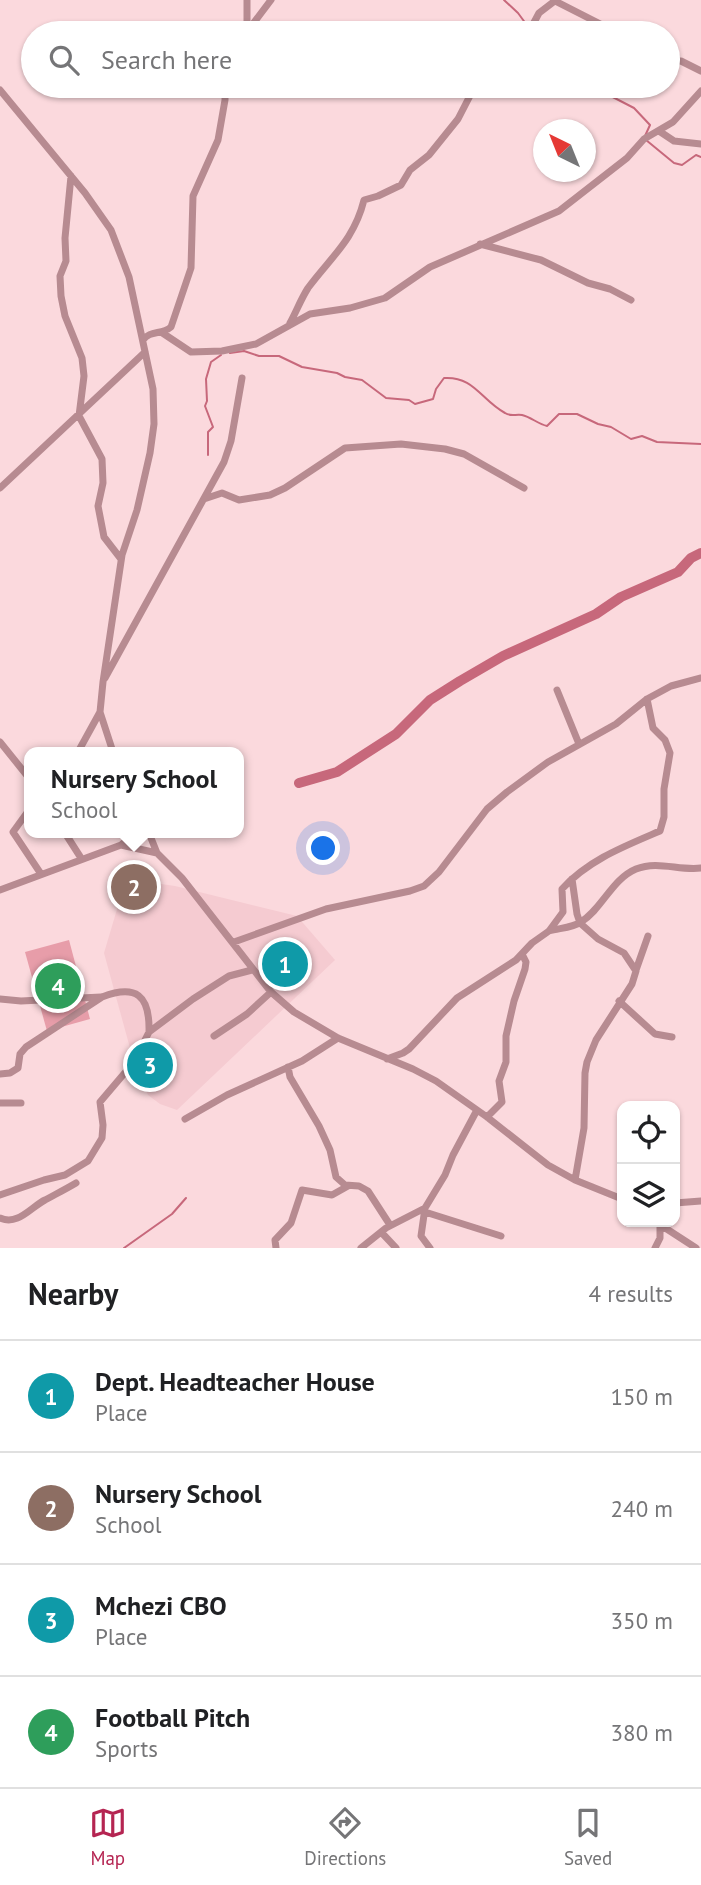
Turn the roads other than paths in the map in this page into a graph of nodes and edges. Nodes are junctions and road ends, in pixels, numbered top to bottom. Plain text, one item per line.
1 (247, 0) edge
2 (271, 0) edge
3 (555, 1) edge
4 (246, 21) edge
5 (255, 21) edge
6 (535, 21) edge
7 (594, 21) edge
8 (680, 61) edge
9 (701, 71) edge
10 (0, 90) edge
11 (701, 91) edge
12 (225, 98) edge
13 (469, 98) edge
14 (659, 131) junction
15 (701, 144) edge
16 (71, 176) junction
17 (480, 244) junction
18 (632, 300) dead end
19 (289, 324) junction
20 (161, 332) junction
21 (143, 340) junction
22 (145, 352) junction
23 (242, 378) dead end
24 (79, 416) junction
25 (0, 488) edge
26 (524, 488) dead end
27 (204, 499) junction
28 (121, 559) junction
29 (701, 678) edge
30 (103, 682) junction
31 (557, 690) dead end
32 (647, 699) junction
33 (100, 712) junction
34 (0, 742) edge
35 (579, 744) junction
36 (81, 747) edge
37 (111, 747) edge
38 (24, 772) edge
39 (24, 817) edge
40 (68, 838) edge
41 (129, 838) edge
42 (151, 838) edge
43 (121, 845) junction
44 (157, 853) junction
45 (81, 858) junction
46 (701, 868) edge
47 (41, 874) junction
48 (572, 879) junction
49 (0, 890) edge
50 (580, 923) junction
51 (549, 931) junction
52 (648, 936) dead end
53 (234, 942) junction
54 (522, 954) junction
55 (253, 970) junction
56 (636, 971) junction
57 (271, 992) junction
58 (102, 997) junction
59 (0, 999) edge
60 (620, 1001) junction
61 (149, 1032) junction
62 (214, 1036) dead end
63 (672, 1037) dead end
64 (338, 1038) junction
65 (386, 1059) junction
66 (288, 1067) junction
67 (0, 1074) edge
68 (0, 1103) edge
69 (21, 1103) dead end
70 (477, 1110) junction
71 (487, 1117) junction
72 (185, 1119) dead end
73 (575, 1180) junction
74 (76, 1183) dead end
75 (348, 1186) junction
76 (0, 1195) edge
77 (617, 1197) edge
78 (701, 1201) edge
79 (680, 1203) edge
80 (425, 1210) junction
81 (0, 1218) edge
82 (390, 1225) junction
83 (659, 1227) edge
84 (664, 1227) edge
85 (381, 1232) junction
86 (501, 1236) dead end
87 (276, 1248) edge
88 (361, 1248) edge
89 (396, 1248) edge
90 (429, 1248) edge
91 (655, 1248) edge
92 (696, 1248) edge

1 - 4 street
2 - 5 street
3 - 6 street
3 - 7 street
8 - 9 street
10 - 16 street
11 - 14 street
12 - 20 street
13 - 19 street
14 - 15 street
14 - 17 street
16 - 21 street
16 - 24 street
17 - 18 street
17 - 19 street
19 - 20 street
20 - 21 street
21 - 22 street
22 - 24 street
22 - 28 street
23 - 27 street
24 - 25 street
24 - 28 street
26 - 27 street
27 - 30 street
28 - 30 street
29 - 32 street
30 - 33 street
31 - 35 street
32 - 35 street
32 - 48 street
33 - 36 street
33 - 37 street
34 - 38 street
35 - 53 street
39 - 47 street
40 - 45 street
41 - 43 street
42 - 44 street
43 - 44 street
43 - 45 street
44 - 53 street
45 - 47 street
46 - 50 street
47 - 49 street
48 - 50 street
48 - 51 street
50 - 51 street
50 - 56 street
51 - 54 street
52 - 56 street
53 - 55 street
54 - 65 street
54 - 71 street
55 - 57 street
55 - 61 street
56 - 60 street
57 - 62 street
57 - 64 street
58 - 59 street
58 - 61 street
58 - 67 street
60 - 63 street
60 - 73 street
61 - 76 street
64 - 65 street
64 - 66 street
65 - 70 street
66 - 72 street
66 - 75 street
68 - 69 street
70 - 71 street
70 - 80 street
71 - 73 street
73 - 77 street
74 - 81 street
75 - 82 street
75 - 87 street
78 - 79 street
80 - 82 street
80 - 86 street
80 - 90 street
82 - 85 street
83 - 91 street
84 - 92 street
85 - 88 street
85 - 89 street

